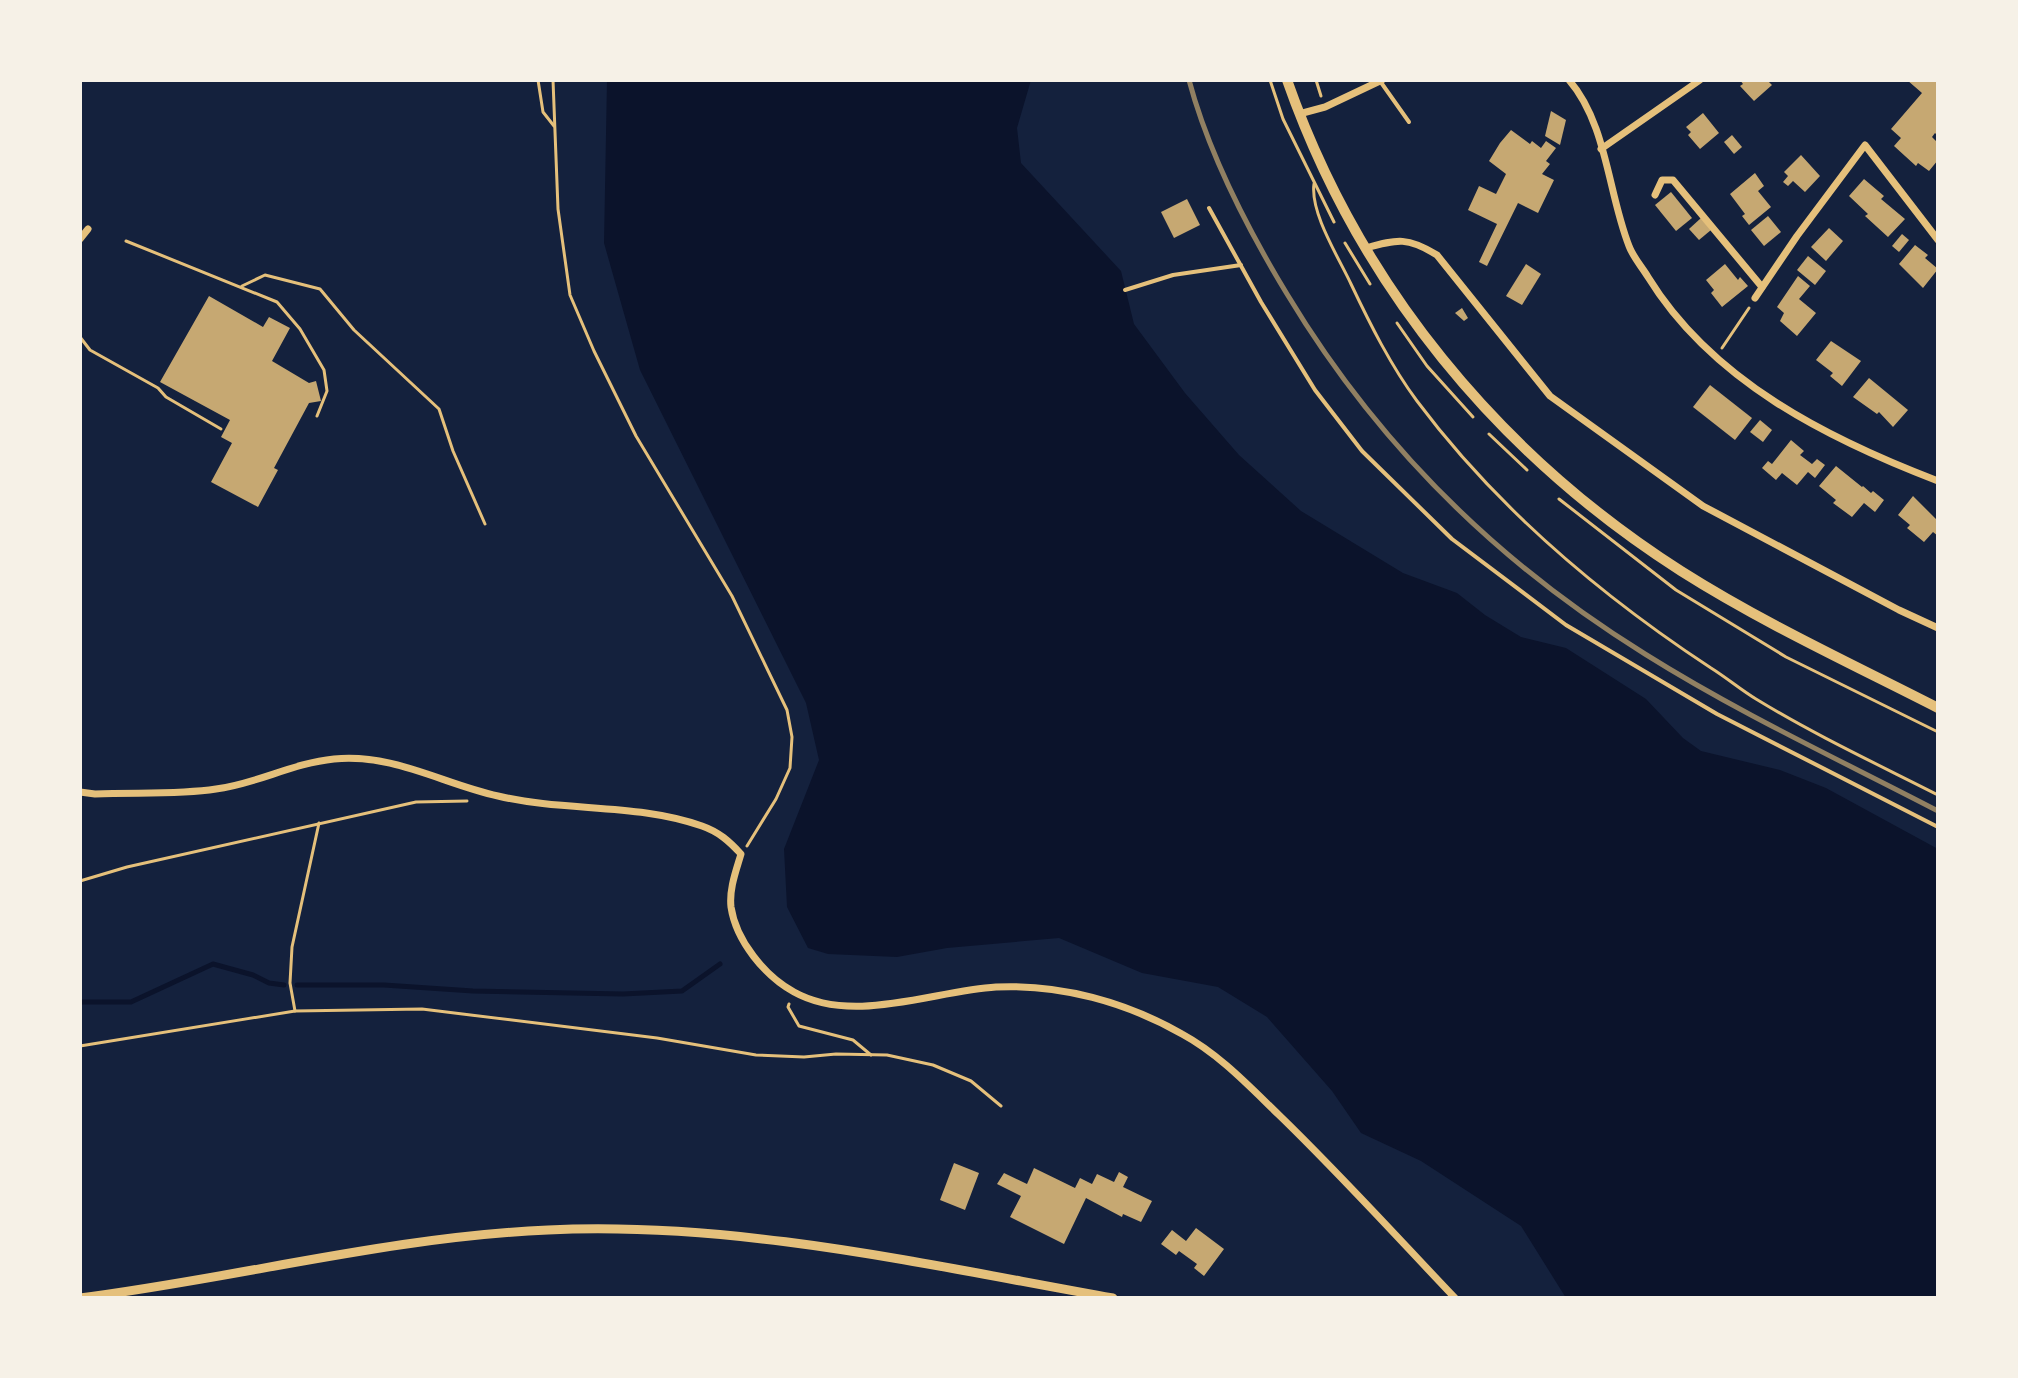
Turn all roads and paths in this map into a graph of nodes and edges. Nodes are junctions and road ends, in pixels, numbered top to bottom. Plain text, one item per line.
1 (538, 80) edge
2 (553, 80) edge
3 (1270, 80) edge
4 (1287, 80) edge
5 (1316, 80) edge
6 (1381, 80) edge
7 (1569, 80) edge
8 (1700, 80) edge
9 (1325, 107) junction
10 (1299, 114) junction
11 (1283, 119) dead end
12 (1409, 122) dead end
13 (554, 126) junction
14 (1601, 149) junction
15 (1314, 184) dead end
16 (1655, 195) dead end
17 (1209, 208) dead end
18 (88, 229) dead end
19 (80, 239) edge
20 (1938, 240) edge
21 (126, 241) dead end
22 (1364, 249) junction
23 (1241, 265) junction
24 (242, 286) junction
25 (1762, 287) junction
26 (1125, 290) dead end
27 (1755, 298) joint
28 (80, 337) edge
29 (1715, 358) junction
30 (317, 416) dead end
31 (221, 429) dead end
32 (1938, 481) edge
33 (485, 524) dead end
34 (1938, 628) edge
35 (1938, 708) edge
36 (80, 792) edge
37 (1938, 795) edge
38 (500, 797) junction
39 (319, 823) junction
40 (1938, 827) edge
41 (741, 854) junction
42 (80, 881) edge
43 (794, 992) junction
44 (295, 1011) junction
45 (80, 1046) edge
46 (871, 1055) junction
47 (1001, 1106) dead end
48 (80, 1298) edge
49 (1113, 1298) edge
50 (1455, 1298) edge

1 - 13 path
2 - 13 path
3 - 11 path
4 - 10 main road
5 - 9 path
6 - 9 street
6 - 12 lane
7 - 14 street
8 - 14 street
9 - 10 street
10 - 22 main road
13 - 41 path
14 - 29 street
15 - 37 path
16 - 25 street
17 - 23 lane
18 - 19 street
20 - 25 street
21 - 24 path
22 - 34 street
22 - 35 main road
23 - 26 lane
23 - 40 lane
24 - 30 path
24 - 33 path
25 - 27 street
27 - 29 path
28 - 31 path
29 - 32 street
36 - 38 street
38 - 39 path
38 - 41 street
39 - 42 path
39 - 44 path
41 - 43 street
43 - 46 path
43 - 50 street
44 - 45 path
44 - 46 path
46 - 47 path
48 - 49 street

